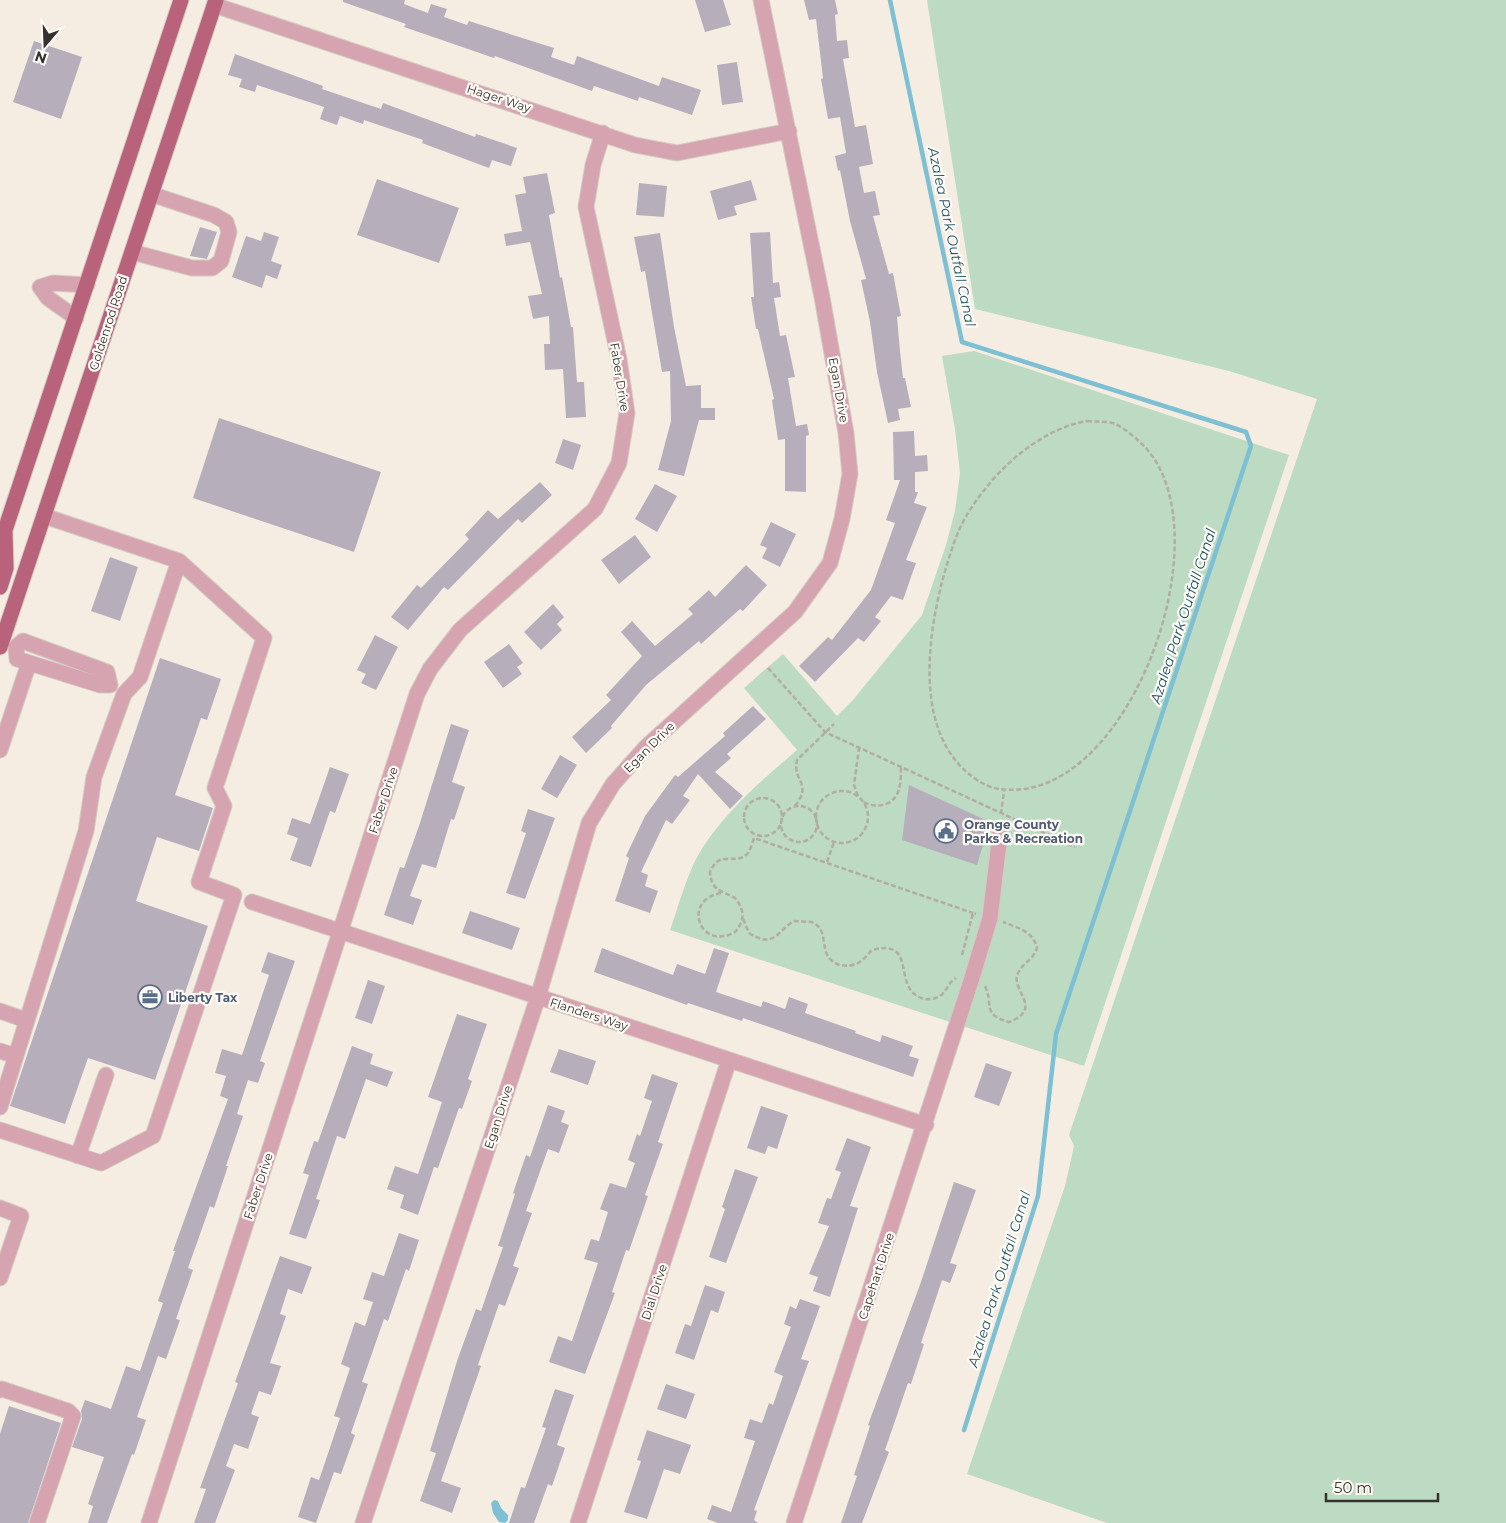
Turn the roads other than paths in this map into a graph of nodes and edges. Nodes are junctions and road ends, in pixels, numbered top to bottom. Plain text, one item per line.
1 (181, 0) edge
2 (761, 0) edge
3 (215, 2) edge
4 (789, 132) junction
5 (603, 133) junction
6 (151, 194) junction
7 (132, 252) junction
8 (87, 285) junction
9 (76, 318) junction
10 (44, 516) junction
11 (5, 529) junction
12 (0, 545) edge
13 (179, 560) junction
14 (0, 587) edge
15 (4, 639) edge
16 (42, 647) junction
17 (33, 664) junction
18 (110, 685) junction
19 (124, 694) junction
20 (0, 750) edge
21 (1000, 834) dead end
22 (252, 902) dead end
23 (340, 931) junction
24 (538, 997) junction
25 (0, 1011) edge
26 (26, 1020) junction
27 (0, 1051) edge
28 (16, 1056) junction
29 (729, 1060) junction
30 (106, 1074) dead end
31 (0, 1107) edge
32 (926, 1125) junction
33 (0, 1130) edge
34 (78, 1156) junction
35 (0, 1208) edge
36 (6, 1238) edge
37 (0, 1278) edge
38 (0, 1390) edge
39 (37, 1523) edge
40 (149, 1523) edge
41 (364, 1523) edge
42 (578, 1523) edge
43 (794, 1523) edge

1 - 8 main road
2 - 4 street, Egan Drive
3 - 5 street, Hager Way
3 - 6 main road, Goldenrod Road
4 - 5 street, Hager Way
4 - 24 street, Egan Drive
5 - 23 street, Faber Drive
6 - 7 main road, Goldenrod Road
6 - 7 street
7 - 10 main road, Goldenrod Road
8 - 9 main road
8 - 9 street
9 - 11 main road
10 - 13 street
10 - 15 main road, Goldenrod Road
11 - 12 main road
11 - 14 main road
13 - 19 street
13 - 34 street
15 - 16 street
15 - 17 street
16 - 17 street
16 - 18 street
17 - 18 street
17 - 20 street
18 - 19 street
19 - 26 street
21 - 32 street, Capehart Drive
22 - 23 street, Flanders Way
23 - 24 street, Flanders Way
23 - 40 street, Faber Drive
24 - 29 street, Flanders Way
24 - 41 street, Egan Drive
25 - 26 street
26 - 28 street
27 - 28 street
28 - 31 street
29 - 32 street, Flanders Way
29 - 42 street, Dial Drive
30 - 34 street
32 - 43 street, Capehart Drive
33 - 34 street
35 - 36 street
36 - 37 street
38 - 39 street

